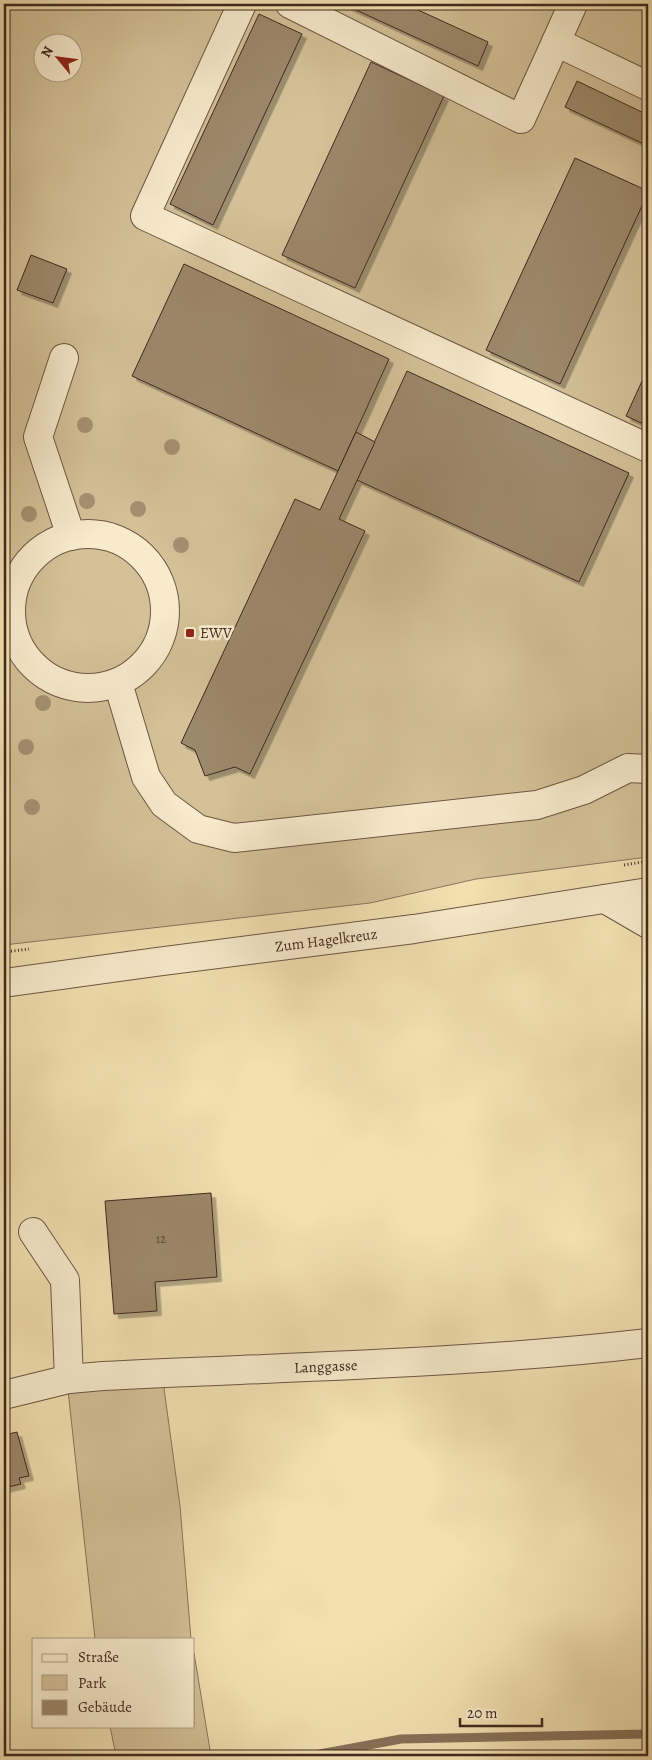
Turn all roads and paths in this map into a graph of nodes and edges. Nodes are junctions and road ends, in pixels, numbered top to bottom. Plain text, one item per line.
1 (242, 4) edge
2 (290, 4) edge
3 (573, 4) edge
4 (556, 42) junction
5 (648, 86) edge
6 (64, 358) dead end
7 (648, 448) edge
8 (71, 536) junction
9 (118, 683) junction
10 (648, 769) edge
11 (648, 892) edge
12 (605, 899) junction
13 (648, 924) edge
14 (4, 983) edge
15 (33, 1232) dead end
16 (648, 1343) edge
17 (70, 1379) junction
18 (4, 1395) edge

1 - 7 street
2 - 4 street
3 - 4 street
4 - 5 street
6 - 8 street
8 - 9 street
8 - 9 street
9 - 10 street
11 - 12 street, Zum Hagelkreuz
12 - 13 street
12 - 14 street, Zum Hagelkreuz
15 - 17 street
16 - 17 street, Langgasse
17 - 18 street, Langgasse

